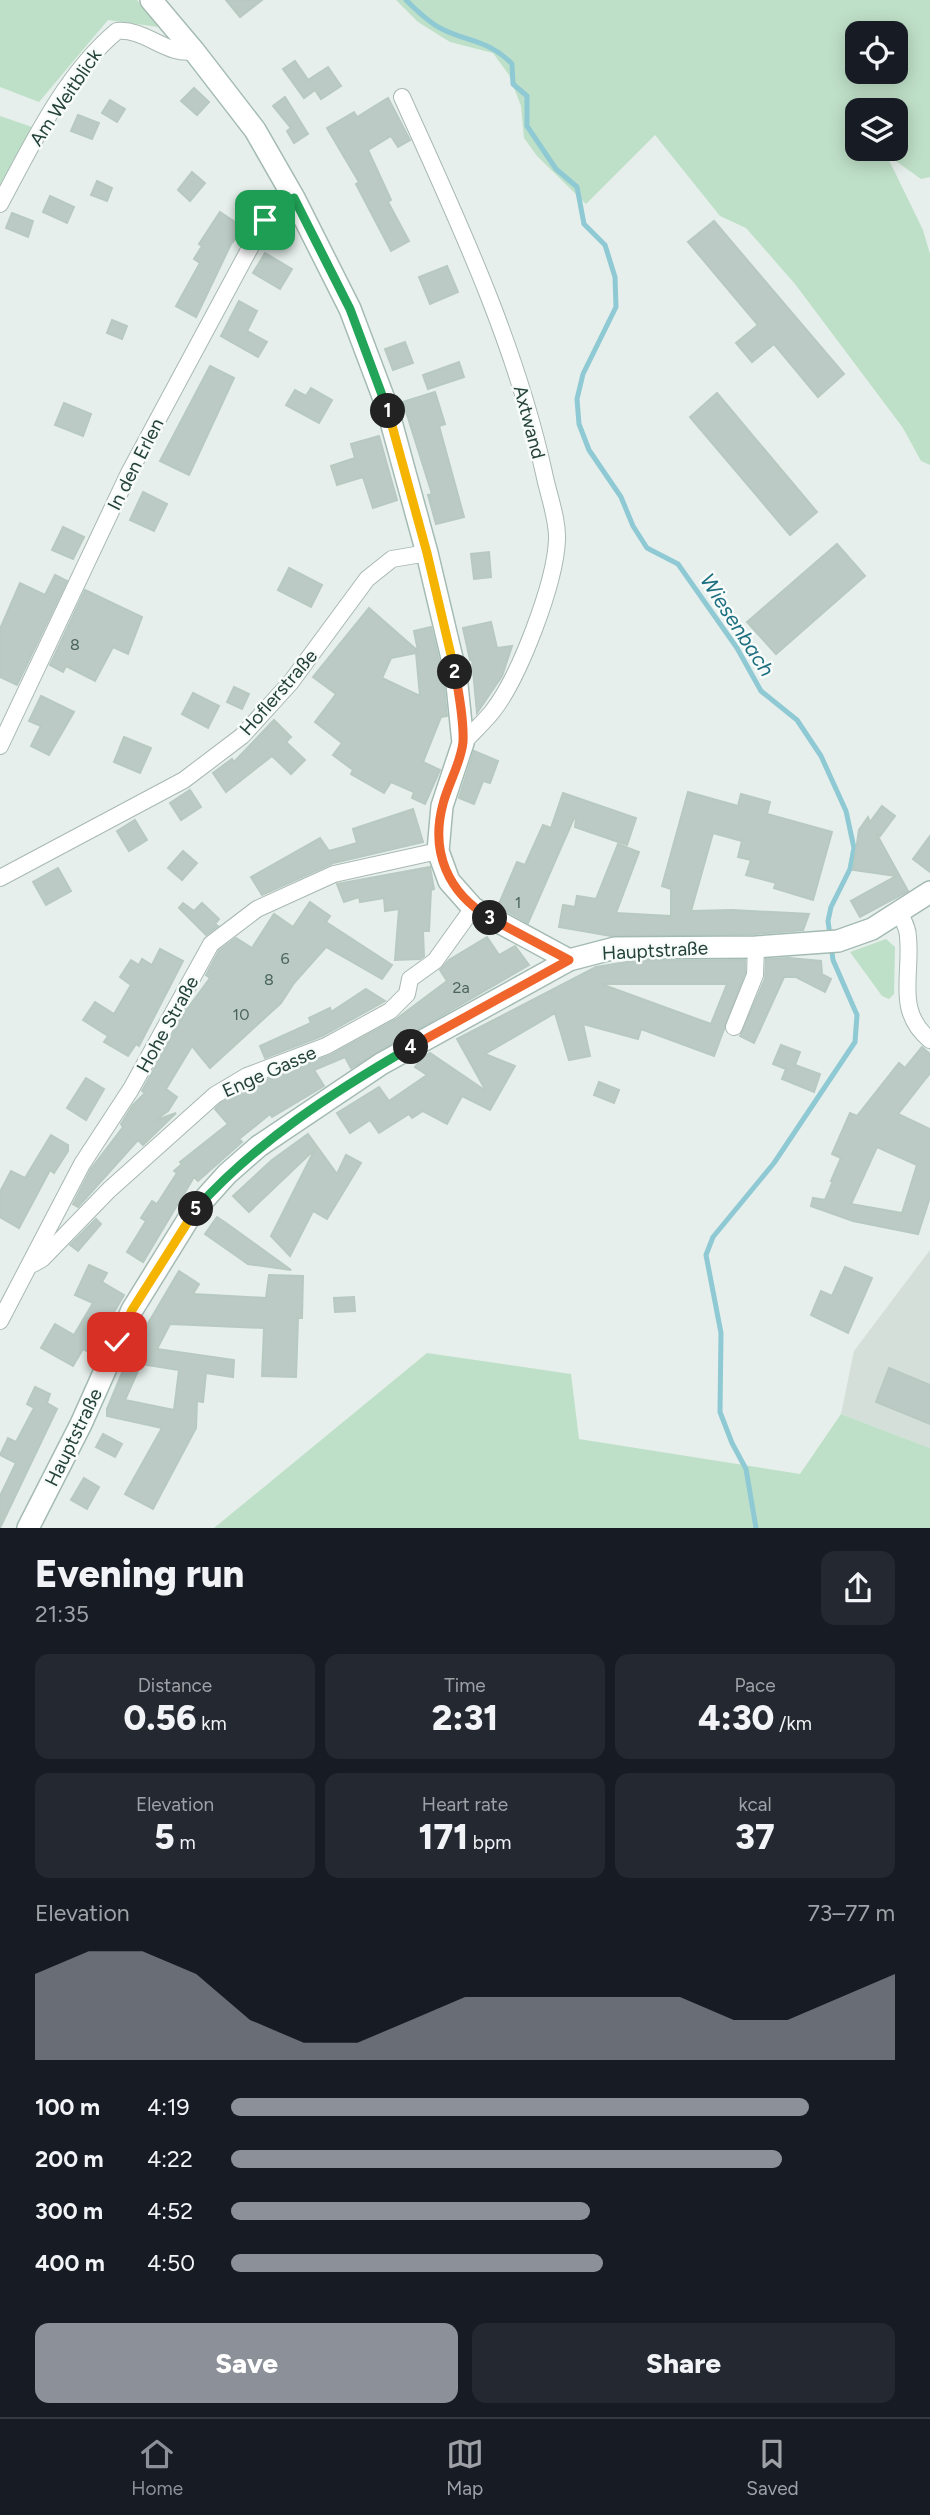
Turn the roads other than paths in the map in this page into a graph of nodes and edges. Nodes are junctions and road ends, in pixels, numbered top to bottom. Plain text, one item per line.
1 (151, 0) edge
2 (194, 51) junction
3 (402, 97) dead end
4 (294, 198) junction
5 (0, 204) edge
6 (427, 553) junction
7 (463, 743) junction
8 (0, 746) edge
9 (438, 851) junction
10 (0, 878) edge
11 (930, 892) edge
12 (473, 908) junction
13 (899, 912) junction
14 (756, 947) junction
15 (569, 960) junction
16 (734, 1027) dead end
17 (930, 1040) edge
18 (29, 1267) junction
19 (0, 1321) edge
20 (28, 1528) edge

1 - 2 street
2 - 4 street
2 - 5 street, Am Weitblick
3 - 7 street, Axtwand
4 - 6 street
4 - 8 street, In den Erlen
6 - 7 street
6 - 10 street, Hoflerstraße
7 - 9 street
9 - 12 street
9 - 18 street, Hohe Straße
11 - 13 street, Hauptstraße
12 - 15 street
12 - 18 street, Enge Gasse
13 - 14 street, Hauptstraße
13 - 17 street
14 - 15 street, Hauptstraße
14 - 16 street
15 - 20 street, Hauptstraße
18 - 19 street, Hohe Straße

